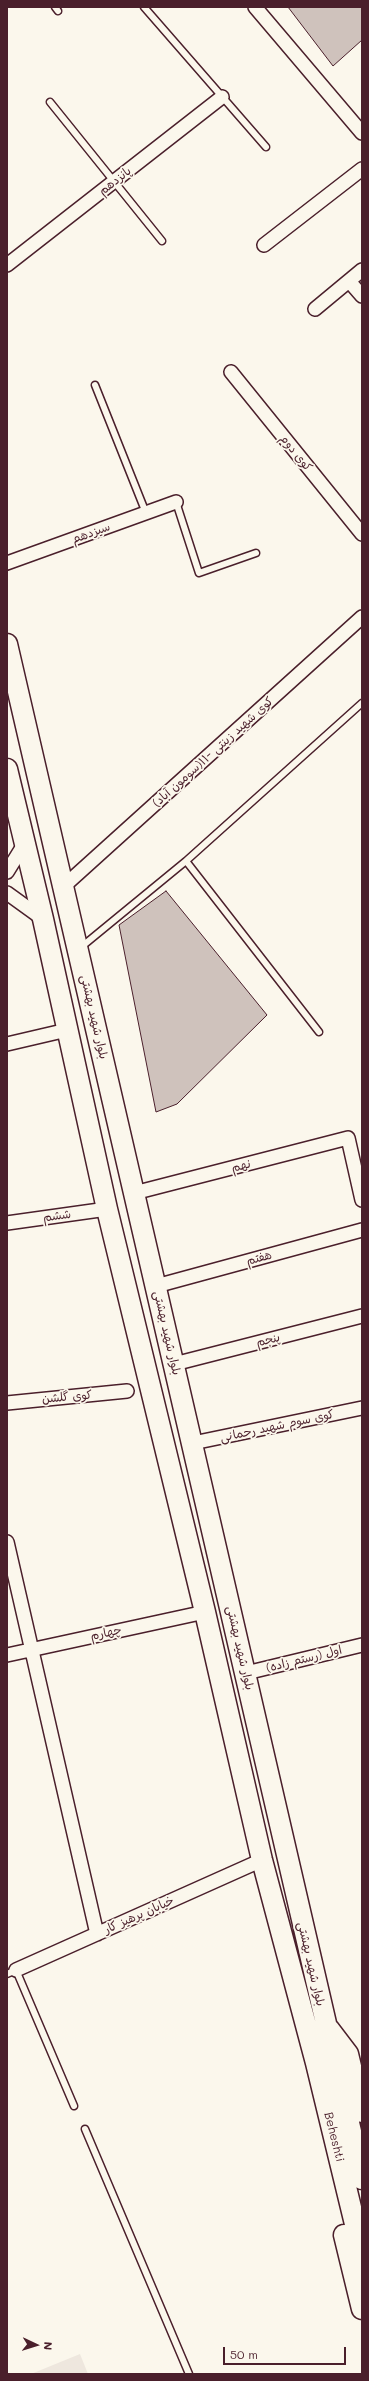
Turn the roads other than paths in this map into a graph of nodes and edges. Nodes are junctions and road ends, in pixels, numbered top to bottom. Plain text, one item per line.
1 (144, 7) edge
2 (255, 7) edge
3 (222, 97) junction
4 (50, 102) dead end
5 (362, 132) edge
6 (266, 147) dead end
7 (362, 169) edge
8 (114, 181) junction
9 (162, 241) dead end
10 (264, 245) dead end
11 (7, 265) edge
12 (362, 270) edge
13 (349, 281) junction
14 (362, 296) edge
15 (315, 309) dead end
16 (231, 372) dead end
17 (96, 385) dead end
18 (176, 502) joint
19 (146, 513) junction
20 (362, 534) edge
21 (256, 553) dead end
22 (7, 563) edge
23 (362, 617) edge
24 (7, 644) edge
25 (362, 703) edge
26 (7, 769) edge
27 (25, 842) junction
28 (186, 861) junction
29 (7, 872) edge
30 (63, 887) junction
31 (7, 893) edge
32 (43, 919) junction
33 (79, 949) junction
34 (66, 1030) junction
35 (319, 1032) dead end
36 (7, 1044) edge
37 (134, 1193) junction
38 (362, 1200) edge
39 (107, 1209) junction
40 (7, 1223) edge
41 (362, 1230) edge
42 (156, 1286) junction
43 (362, 1316) edge
44 (174, 1364) junction
45 (127, 1391) dead end
46 (7, 1403) edge
47 (362, 1408) edge
48 (193, 1443) junction
49 (7, 1542) edge
50 (205, 1612) junction
51 (362, 1645) edge
52 (31, 1649) junction
53 (7, 1655) edge
54 (246, 1673) junction
55 (262, 1860) junction
56 (97, 1934) junction
57 (12, 1972) edge
58 (315, 2022) junction
59 (74, 2106) dead end
60 (362, 2112) edge
61 (85, 2129) dead end
62 (362, 2179) edge
63 (362, 2253) edge
64 (362, 2308) edge
65 (189, 2374) edge

1 - 3 lane
2 - 5 street
3 - 6 lane
3 - 8 street, پانزدهم
4 - 8 lane
7 - 10 street
8 - 9 lane
8 - 11 street, پانزدهم
12 - 13 street
13 - 14 street
13 - 15 street
16 - 20 street, کوی دوم
17 - 19 lane
18 - 19 street, سیزدهم
18 - 21 lane
19 - 22 street, سیزدهم
23 - 30 street, کوی شهید زینتی -۱۱(سومون آباد)
24 - 30 main road, بلوار شهید بهشتی
25 - 28 lane
26 - 27 main road, بلوار شهید بهشتی
27 - 29 street
27 - 32 main road, بلوار شهید بهشتی
28 - 33 lane
28 - 35 lane
30 - 33 main road, بلوار شهید بهشتی
31 - 32 street
32 - 34 main road, بلوار شهید بهشتی
33 - 37 main road, بلوار شهید بهشتی
34 - 36 street
34 - 39 main road, بلوار شهید بهشتی
37 - 38 street, نهم
37 - 42 main road, بلوار شهید بهشتی
39 - 40 street, ششم
39 - 50 main road, بلوار شهید بهشتی
41 - 42 street, هفتم
42 - 44 main road, بلوار شهید بهشتی
43 - 44 street, پنجم
44 - 48 main road, بلوار شهید بهشتی
45 - 46 street, کوی گلشن
47 - 48 street, کوی سوم شهید رحمانی
48 - 54 main road, بلوار شهید بهشتی
49 - 52 street
50 - 52 street, چهارم
50 - 55 main road, بلوار شهید بهشتی
51 - 54 street, اول (رستم زاده)
52 - 53 street, چهارم
52 - 56 street
54 - 58 main road, بلوار شهید بهشتی
55 - 56 street, خیابان پرهیز کار
55 - 58 main road, بلوار شهید بهشتی
56 - 57 street, خیابان پرهیز کار
57 - 59 lane
58 - 60 main road
58 - 62 main road, Beheshti
58 - 63 main road, Beheshti
58 - 64 main road
61 - 65 lane

